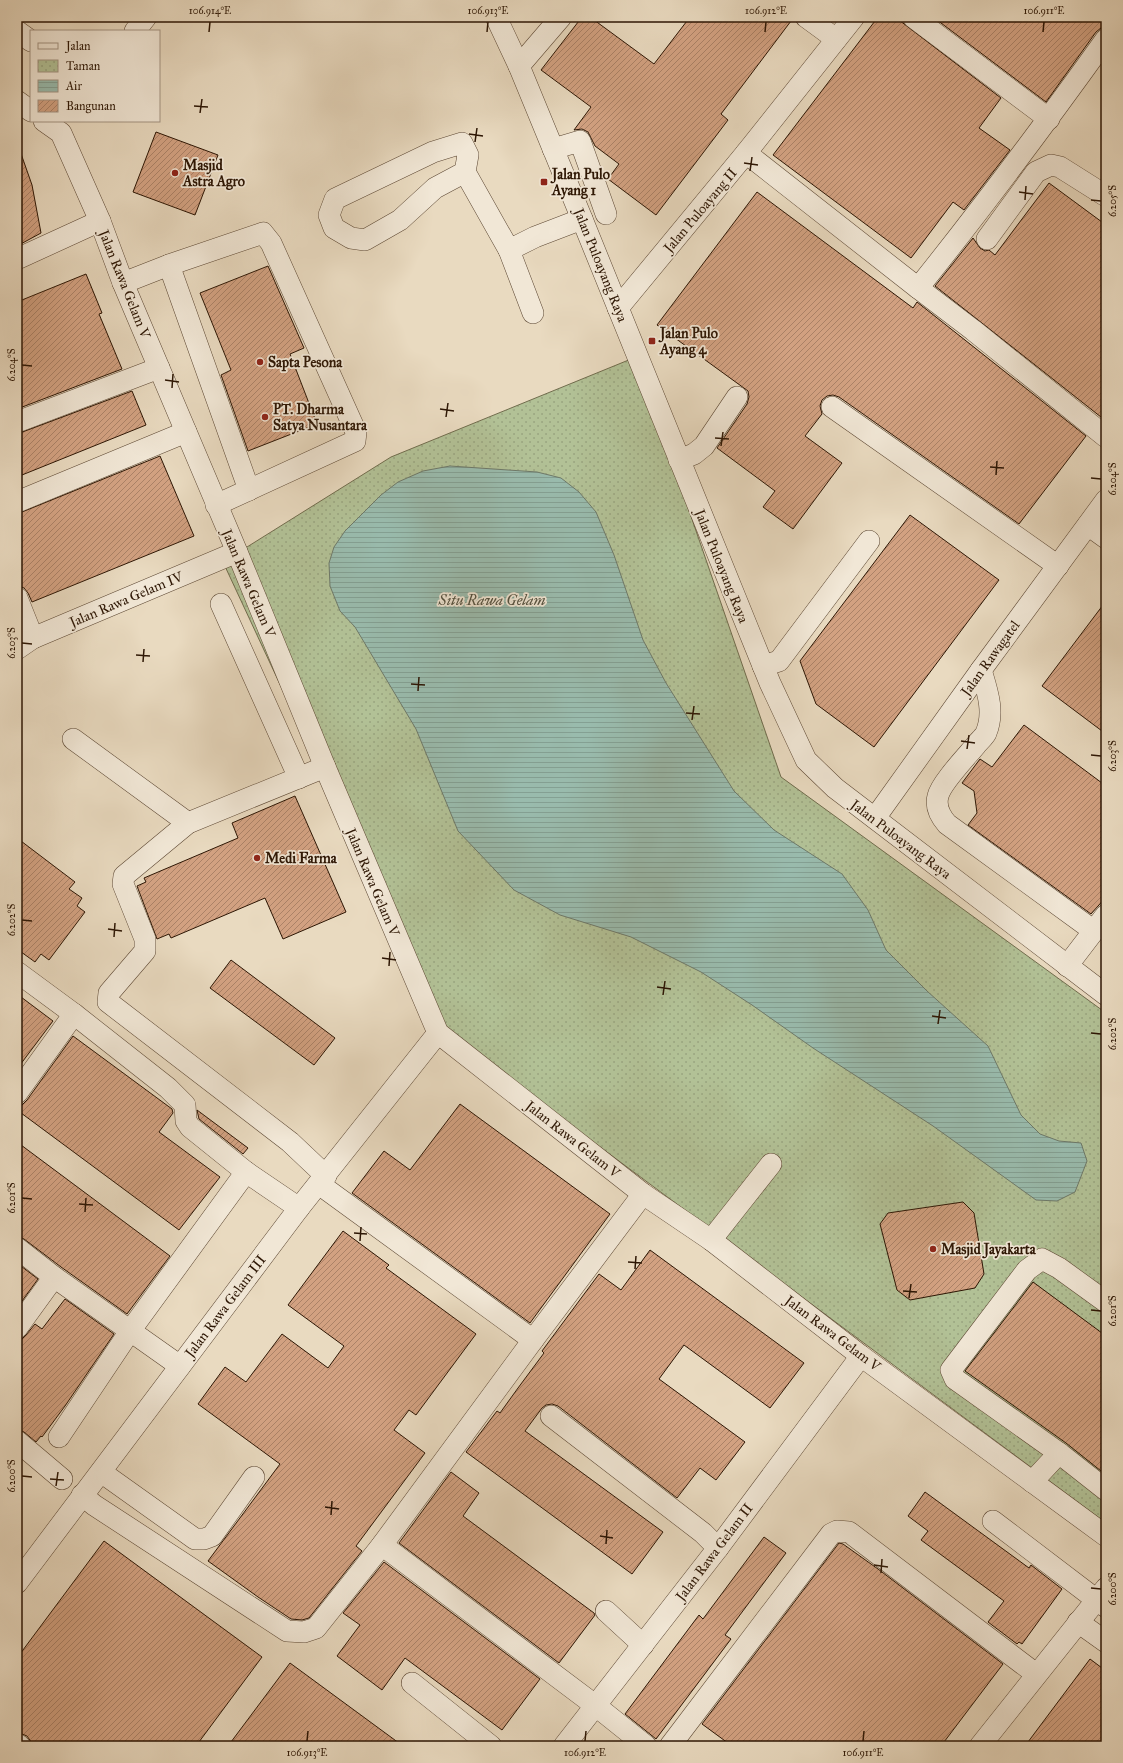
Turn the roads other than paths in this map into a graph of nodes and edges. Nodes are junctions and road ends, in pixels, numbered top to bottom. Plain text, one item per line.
1 (146, 17) edge
2 (496, 17) edge
3 (807, 17) edge
4 (854, 17) edge
5 (913, 17) edge
6 (553, 21) edge
7 (136, 30) edge
8 (17, 31) edge
9 (836, 39) junction
10 (1106, 39) edge
11 (30, 40) edge
12 (519, 66) junction
13 (17, 101) edge
14 (30, 111) edge
15 (1049, 119) junction
16 (48, 122) edge
17 (65, 127) edge
18 (553, 149) junction
19 (746, 153) junction
20 (466, 172) junction
21 (1106, 196) edge
22 (606, 214) dead end
23 (582, 219) junction
24 (100, 221) junction
25 (988, 239) dead end
26 (509, 250) junction
27 (17, 260) edge
28 (169, 265) junction
29 (123, 283) junction
30 (918, 288) junction
31 (618, 308) junction
32 (533, 313) dead end
33 (159, 368) junction
34 (737, 397) dead end
35 (832, 407) dead end
36 (17, 422) edge
37 (186, 432) junction
38 (1106, 437) edge
39 (679, 460) junction
40 (249, 490) junction
41 (1106, 500) edge
42 (17, 502) edge
43 (216, 505) junction
44 (1088, 525) junction
45 (1106, 538) edge
46 (869, 541) dead end
47 (237, 552) junction
48 (1058, 566) junction
49 (17, 598) edge
50 (221, 604) dead end
51 (25, 644) edge
52 (763, 666) junction
53 (981, 670) junction
54 (73, 739) dead end
55 (324, 767) junction
56 (299, 778) junction
57 (875, 818) junction
58 (188, 823) junction
59 (1100, 923) edge
60 (1067, 966) junction
61 (17, 972) edge
62 (1106, 994) edge
63 (74, 1014) junction
64 (438, 1033) junction
65 (17, 1093) edge
66 (771, 1164) dead end
67 (246, 1172) junction
68 (322, 1180) junction
69 (643, 1194) junction
70 (299, 1208) junction
71 (711, 1240) junction
72 (17, 1248) edge
73 (54, 1277) junction
74 (1106, 1302) edge
75 (17, 1328) edge
76 (130, 1331) junction
77 (533, 1340) junction
78 (861, 1356) junction
79 (180, 1366) junction
80 (551, 1416) dead end
81 (59, 1437) dead end
82 (17, 1441) edge
83 (1058, 1453) junction
84 (101, 1472) junction
85 (254, 1477) dead end
86 (62, 1479) dead end
87 (1032, 1482) junction
88 (1106, 1490) edge
89 (82, 1495) junction
90 (993, 1521) dead end
91 (1103, 1529) edge
92 (382, 1545) junction
93 (718, 1548) junction
94 (17, 1583) edge
95 (1103, 1598) edge
96 (606, 1612) dead end
97 (1078, 1622) junction
98 (1106, 1642) edge
99 (643, 1644) junction
100 (1036, 1674) junction
101 (412, 1683) dead end
102 (592, 1711) junction
103 (17, 1744) edge
104 (20, 1746) edge
105 (491, 1746) edge
106 (564, 1746) edge
107 (628, 1746) edge
108 (646, 1746) edge
109 (670, 1746) edge
110 (980, 1746) edge

1 - 7 street
2 - 12 street, Jalan Puloayang Raya
3 - 9 street
4 - 9 street, Jalan Puloayang II
5 - 15 street
6 - 12 street
8 - 11 street
9 - 19 street, Jalan Puloayang II
10 - 15 street
12 - 18 street, Jalan Puloayang Raya
13 - 14 street
15 - 30 street
16 - 17 street, Jalan Rawa Gelam V
17 - 24 street, Jalan Rawa Gelam V
18 - 22 street
18 - 23 street, Jalan Puloayang Raya
19 - 30 street
19 - 31 street, Jalan Puloayang II
20 - 20 street
20 - 26 street
21 - 25 street
23 - 26 street
23 - 31 street, Jalan Puloayang Raya
24 - 27 street
24 - 29 street, Jalan Rawa Gelam V
26 - 32 street
28 - 29 street
28 - 40 street
28 - 40 street
29 - 33 street, Jalan Rawa Gelam V
30 - 38 street
31 - 39 street, Jalan Puloayang Raya
33 - 36 street
33 - 37 street, Jalan Rawa Gelam V
34 - 39 street
35 - 48 street
37 - 42 street
37 - 43 street, Jalan Rawa Gelam V
39 - 52 street, Jalan Puloayang Raya
40 - 43 street
41 - 44 street, Jalan Rawagatel
43 - 47 street, Jalan Rawa Gelam V
44 - 45 street
44 - 48 street, Jalan Rawagatel
46 - 52 street
47 - 51 street, Jalan Rawa Gelam IV
47 - 55 street, Jalan Rawa Gelam V
48 - 53 street, Jalan Rawagatel
49 - 51 street
50 - 56 street
52 - 57 street, Jalan Puloayang Raya
53 - 57 street, Jalan Rawagatel
53 - 59 street
54 - 58 street
55 - 56 street
55 - 64 street, Jalan Rawa Gelam V
56 - 58 street
57 - 60 street, Jalan Puloayang Raya
58 - 68 street
59 - 60 street
60 - 62 street, Jalan Puloayang Raya
61 - 63 street
63 - 65 street
63 - 67 street
64 - 68 street, Jalan Rawa Gelam III
64 - 69 street, Jalan Rawa Gelam V
66 - 71 street
67 - 70 street
67 - 76 street
68 - 70 street, Jalan Rawa Gelam III
68 - 77 street
69 - 71 street, Jalan Rawa Gelam V
69 - 77 street
70 - 79 street, Jalan Rawa Gelam III
71 - 78 street, Jalan Rawa Gelam V
72 - 73 street
73 - 75 street
73 - 76 street
74 - 83 street
76 - 79 street
76 - 81 street
77 - 92 street
78 - 87 street, Jalan Rawa Gelam V
78 - 93 street, Jalan Rawa Gelam II
79 - 84 street, Jalan Rawa Gelam III
80 - 93 street
82 - 86 street
83 - 87 street
83 - 88 street
84 - 85 street
84 - 89 street, Jalan Rawa Gelam III
87 - 91 street, Jalan Rawa Gelam V
89 - 92 street
89 - 94 street, Jalan Rawa Gelam III
90 - 95 street
92 - 102 street
93 - 99 street, Jalan Rawa Gelam II
95 - 97 street
96 - 99 street
97 - 98 street
97 - 100 street
99 - 102 street, Jalan Rawa Gelam II
100 - 109 street
100 - 110 street
101 - 105 street
102 - 106 street, Jalan Rawa Gelam II
102 - 107 street
102 - 108 street
103 - 104 street

